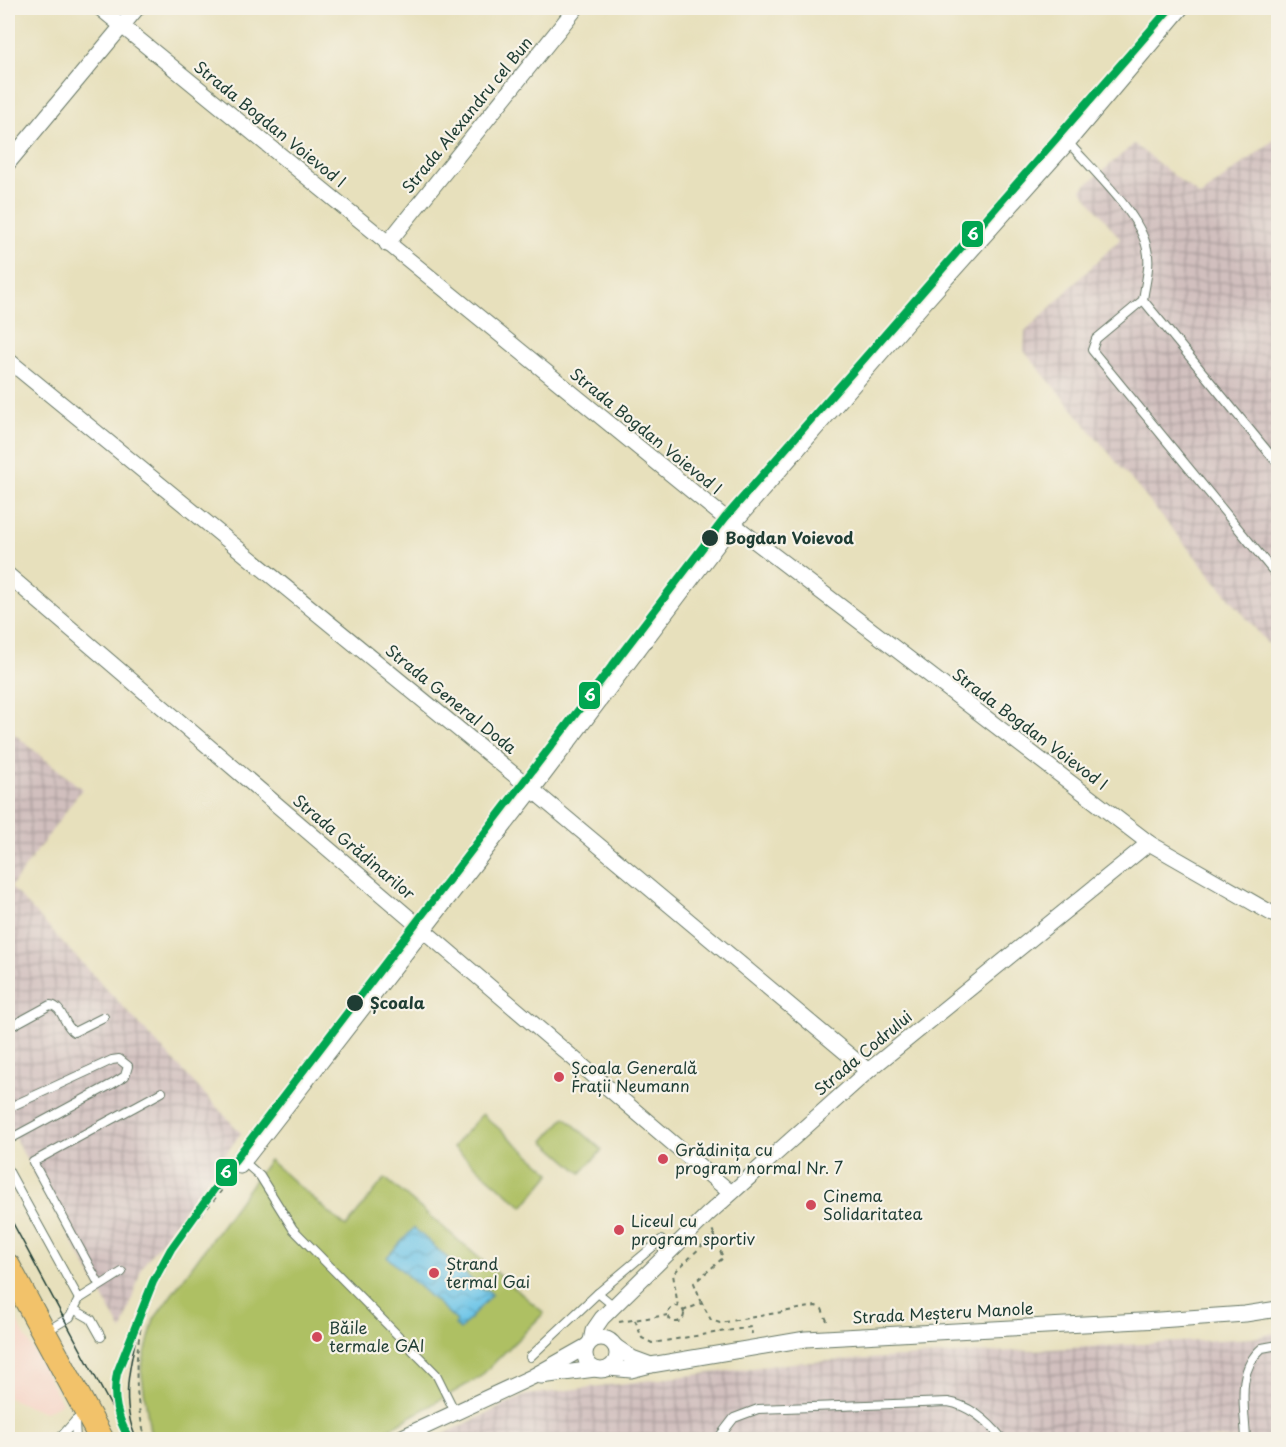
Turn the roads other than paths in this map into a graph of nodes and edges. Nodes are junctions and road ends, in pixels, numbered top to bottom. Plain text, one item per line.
1 (100, 8) edge
2 (137, 8) edge
3 (576, 8) edge
4 (1181, 8) edge
5 (122, 26) junction
6 (1068, 142) junction
7 (8, 163) edge
8 (387, 244) junction
9 (1143, 300) junction
10 (8, 360) edge
11 (1278, 464) edge
12 (733, 524) junction
13 (8, 575) edge
14 (1278, 577) edge
15 (532, 790) junction
16 (1149, 843) junction
17 (1278, 917) edge
18 (424, 930) junction
19 (104, 1017) dead end
20 (8, 1028) edge
21 (868, 1071) junction
22 (162, 1092) dead end
23 (8, 1108) edge
24 (8, 1140) edge
25 (242, 1164) joint
26 (8, 1170) edge
27 (731, 1193) junction
28 (661, 1240) dead end
29 (8, 1266) edge
30 (122, 1272) dead end
31 (99, 1284) junction
32 (598, 1293) junction
33 (79, 1299) junction
34 (615, 1307) junction
35 (1278, 1309) edge
36 (75, 1310) junction
37 (44, 1333) junction
38 (101, 1338) dead end
39 (589, 1343) junction
40 (615, 1345) junction
41 (1278, 1345) edge
42 (530, 1357) dead end
43 (651, 1365) junction
44 (602, 1368) junction
45 (532, 1377) junction
46 (455, 1412) junction
47 (81, 1416) junction
48 (58, 1440) edge
49 (76, 1440) edge
50 (102, 1440) edge
51 (396, 1440) edge
52 (717, 1440) edge
53 (1003, 1440) edge
54 (1246, 1440) edge

1 - 5 street, Strada Bogdan Voievod I
2 - 5 street
3 - 8 street, Strada Alexandru cel Bun
4 - 6 street
5 - 7 street
5 - 8 street, Strada Bogdan Voievod I
6 - 9 lane
6 - 12 street
8 - 12 street, Strada Bogdan Voievod I
9 - 11 lane
9 - 14 lane
10 - 15 street, Strada General Doda
12 - 15 street
12 - 16 street, Strada Bogdan Voievod I
13 - 18 street, Strada Grădinarilor
15 - 18 street
15 - 21 street, Strada General Doda
16 - 17 street, Strada Bogdan Voievod I
16 - 21 street, Strada Codrului
18 - 25 street
18 - 27 street, Strada Grădinarilor
19 - 20 lane
21 - 27 street, Strada Codrului
22 - 31 lane
23 - 24 lane
25 - 46 lane
26 - 33 lane
27 - 34 street, Strada Codrului
28 - 32 lane
29 - 37 main road
30 - 31 lane
31 - 33 lane
32 - 34 lane
32 - 42 lane
33 - 36 lane
34 - 39 street, Strada Codrului
34 - 40 street
35 - 43 street, Strada Meșteru Manole
36 - 37 lane
36 - 38 lane
37 - 47 main road
39 - 40 street
39 - 44 street
39 - 45 street
40 - 43 street
40 - 44 street
41 - 54 lane
43 - 44 street, Strada Meșteru Manole
44 - 45 street, Strada Meșteru Manole
45 - 46 street
46 - 51 street
47 - 48 lane
47 - 49 lane
47 - 50 main road
52 - 53 lane

